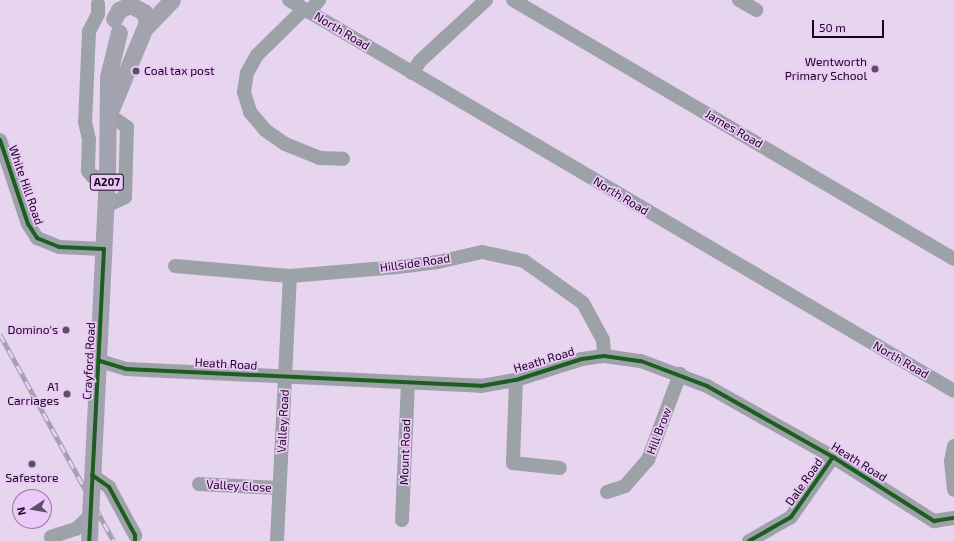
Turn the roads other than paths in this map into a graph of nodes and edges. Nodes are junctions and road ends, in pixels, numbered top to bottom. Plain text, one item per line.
1 (157, 0) edge
2 (172, 0) edge
3 (289, 0) edge
4 (319, 0) edge
5 (486, 0) edge
6 (513, 0) edge
7 (739, 0) edge
8 (128, 3) edge
9 (98, 4) dead end
10 (307, 10) junction
11 (756, 10) dead end
12 (117, 26) junction
13 (145, 31) junction
14 (412, 73) junction
15 (88, 76) junction
16 (108, 77) junction
17 (109, 115) junction
18 (0, 140) edge
19 (343, 159) dead end
20 (107, 180) junction
21 (106, 206) junction
22 (104, 249) junction
23 (954, 259) edge
24 (175, 266) dead end
25 (290, 276) junction
26 (604, 356) junction
27 (99, 368) junction
28 (680, 374) junction
29 (285, 378) junction
30 (516, 380) junction
31 (408, 383) junction
32 (954, 391) edge
33 (954, 446) edge
34 (833, 457) junction
35 (560, 468) dead end
36 (92, 479) junction
37 (199, 484) dead end
38 (279, 488) junction
39 (954, 490) edge
40 (607, 492) dead end
41 (90, 516) junction
42 (954, 518) edge
43 (402, 520) dead end
44 (135, 536) dead end
45 (73, 541) edge
46 (89, 541) edge
47 (277, 541) edge
48 (749, 541) edge

1 - 8 main road
2 - 13 main road
3 - 10 street, North Road
4 - 10 street
5 - 14 street
6 - 23 street, James Road
7 - 11 street
8 - 12 main road, Crayford Road
8 - 13 main road
9 - 15 street
10 - 14 street, North Road
10 - 19 street
12 - 13 main road
12 - 16 main road, Crayford Road / A207
13 - 17 main road, Crayford Road / A207
14 - 32 street, North Road
15 - 16 street
15 - 20 street
16 - 17 main road, Crayford Road / A207
17 - 20 main road, Crayford Road / A207
17 - 21 street
18 - 22 street, White Hill Road
20 - 21 main road, Crayford Road / A207
21 - 22 main road, Crayford Road / A207
22 - 27 main road, Crayford Road / A207
24 - 25 street, Hillside Road
25 - 26 street, Hillside Road
25 - 29 street, Valley Road
26 - 28 street, Heath Road
26 - 30 street, Heath Road
27 - 29 street, Heath Road
27 - 36 main road, Crayford Road / A207
28 - 34 street, Heath Road
28 - 40 street, Hill Brow
29 - 31 street, Heath Road
29 - 38 street, Valley Road
30 - 31 street, Heath Road
30 - 35 street
31 - 43 street, Mount Road
33 - 39 street
34 - 42 street, Heath Road
34 - 48 street, Dale Road
36 - 41 main road, Crayford Road / A207, bridge
36 - 44 street
37 - 38 street, Valley Close
38 - 47 street, Valley Road
41 - 45 street
41 - 46 main road, Crayford Road / A207

